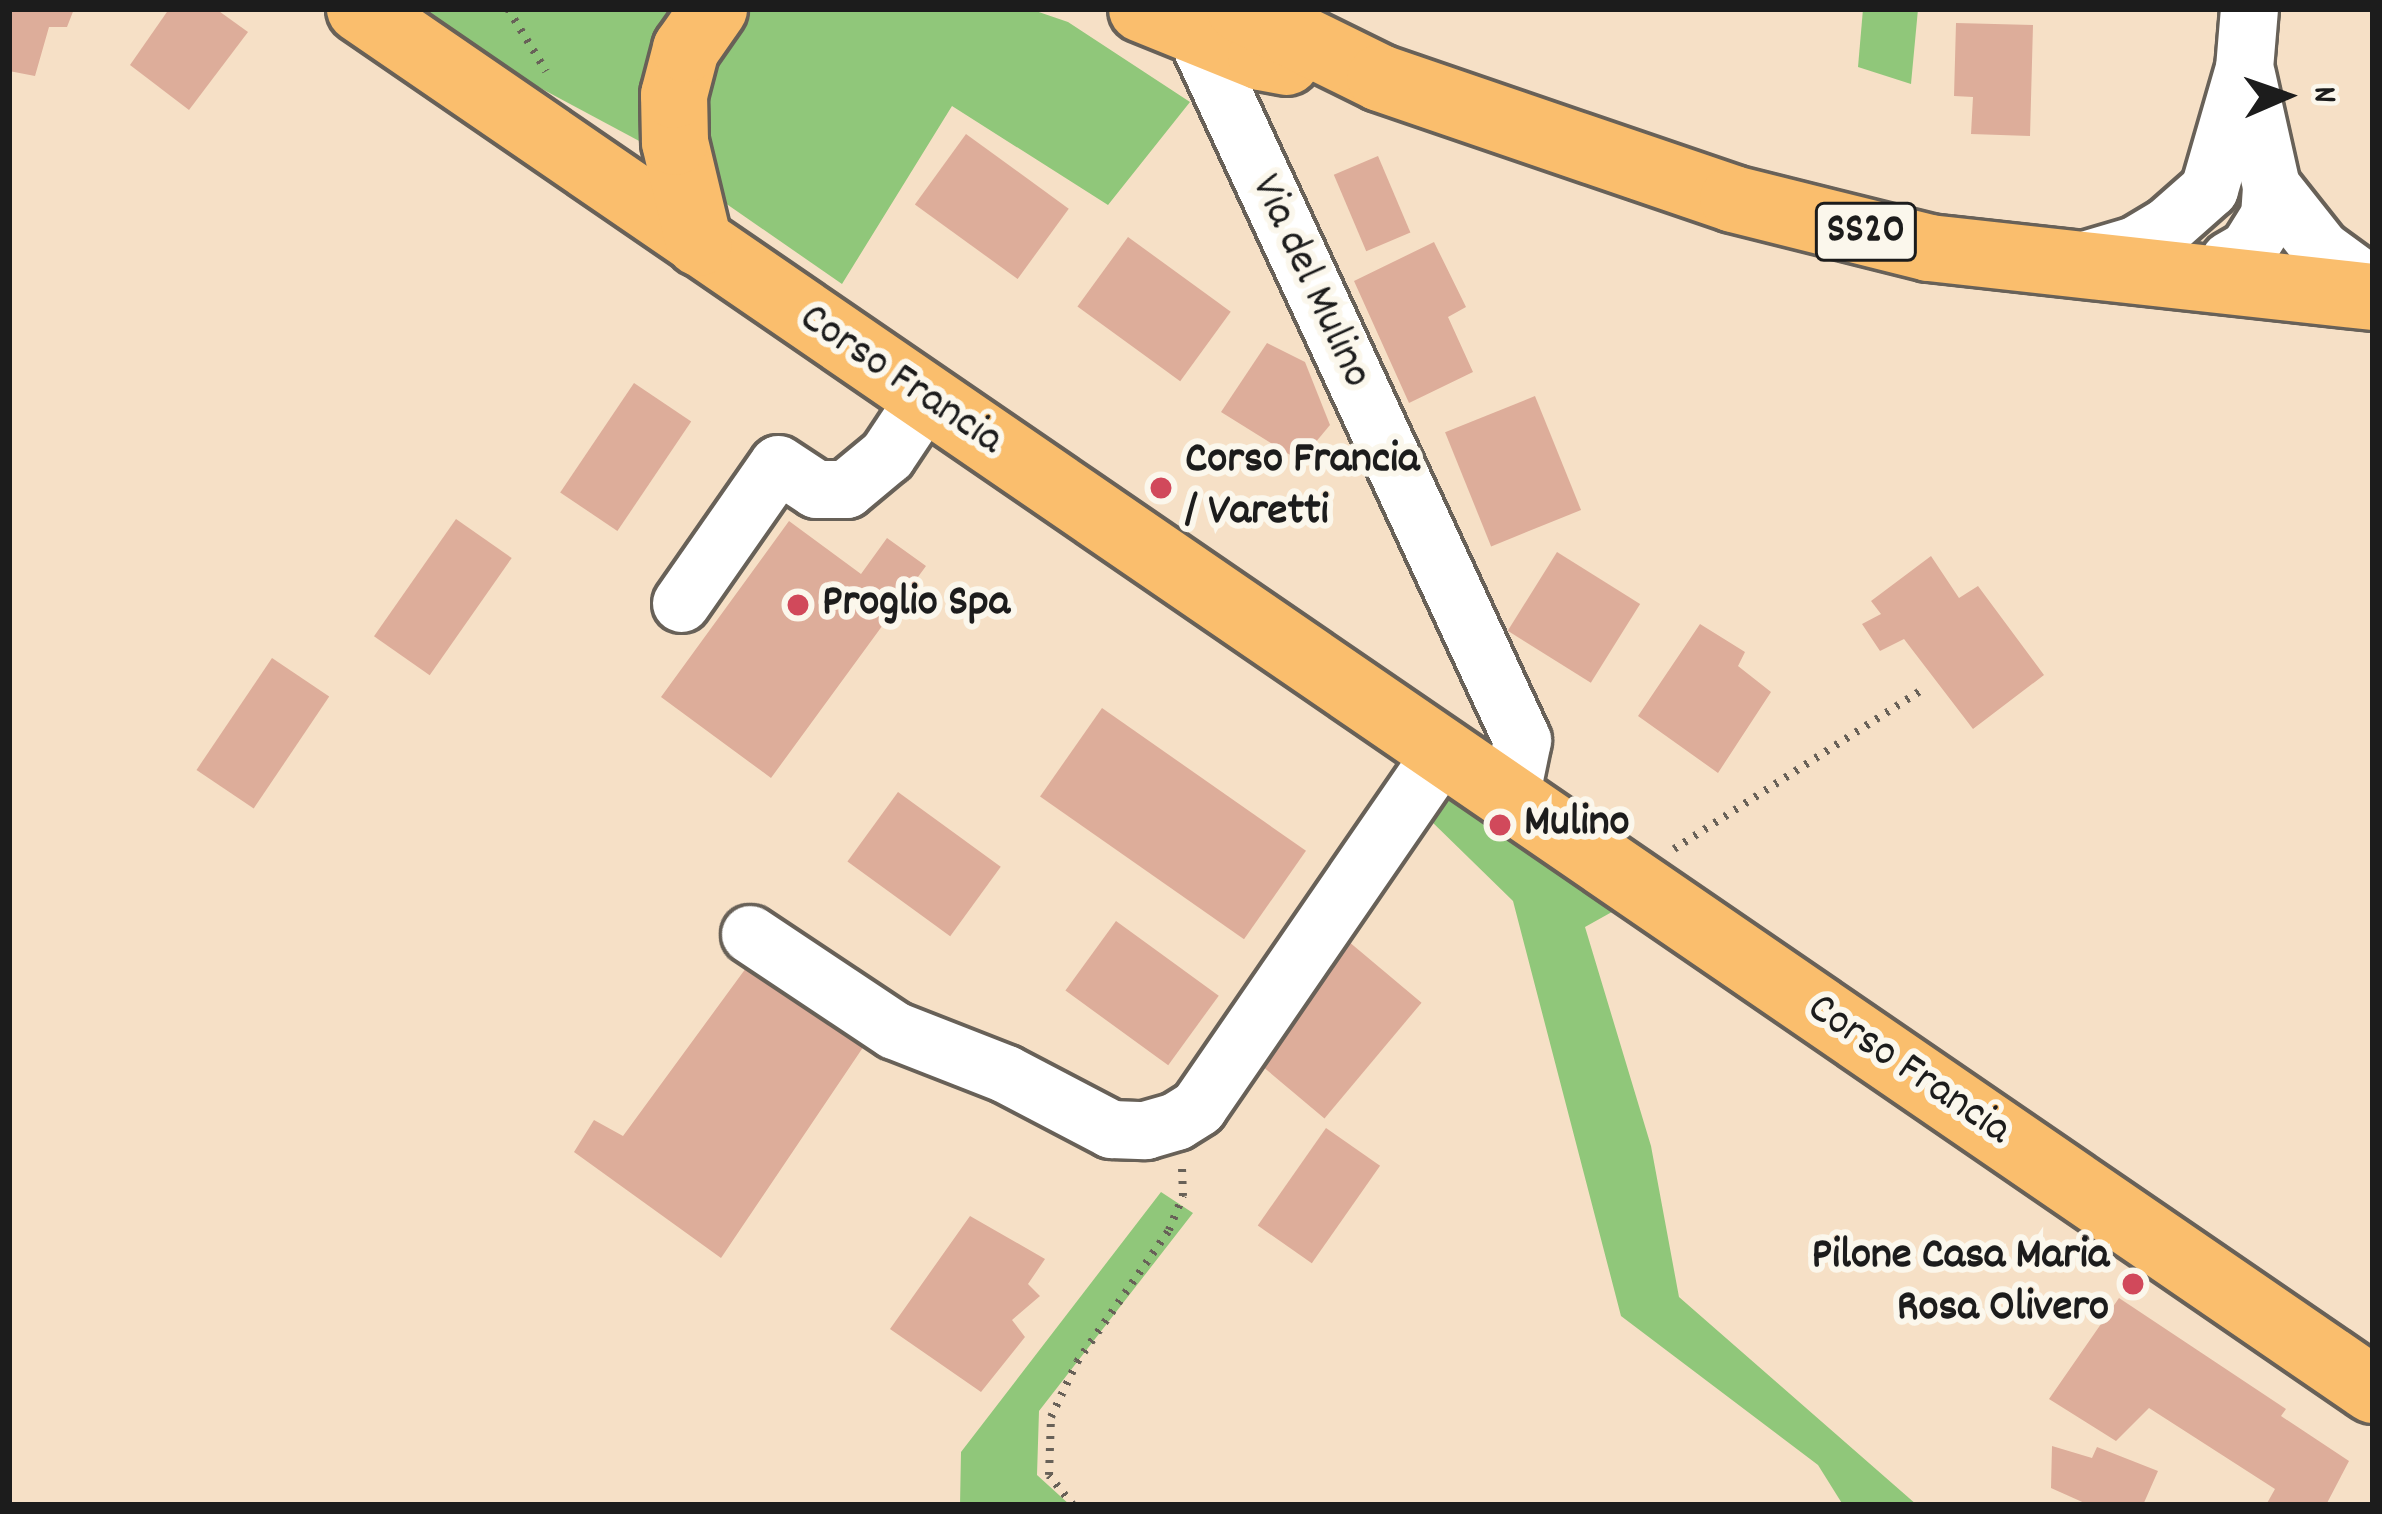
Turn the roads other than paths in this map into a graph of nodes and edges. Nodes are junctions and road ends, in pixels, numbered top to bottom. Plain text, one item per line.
1 (360, 9) edge
2 (714, 9) edge
3 (2248, 9) edge
4 (1192, 16) edge
5 (2244, 68) junction
6 (2271, 186) junction
7 (2209, 189) junction
8 (699, 243) junction
9 (2066, 265) junction
10 (2226, 270) junction
11 (2373, 287) edge
12 (2373, 297) edge
13 (925, 398) junction
14 (681, 603) dead end
15 (1442, 752) junction
16 (1510, 798) junction
17 (750, 934) dead end
18 (2373, 1390) edge

1 - 8 main road, Corso Francia
2 - 8 main road
3 - 5 street
4 - 9 main road, SS20
4 - 16 street, Via del Mulino
5 - 6 street
5 - 7 street
6 - 10 street
6 - 11 street
7 - 9 street
7 - 10 street
8 - 13 main road, Corso Francia
9 - 10 main road, SS20
10 - 12 main road, SS20
13 - 14 street
13 - 15 main road, Corso Francia
15 - 16 main road, Corso Francia
15 - 17 street
16 - 18 main road, Corso Francia

